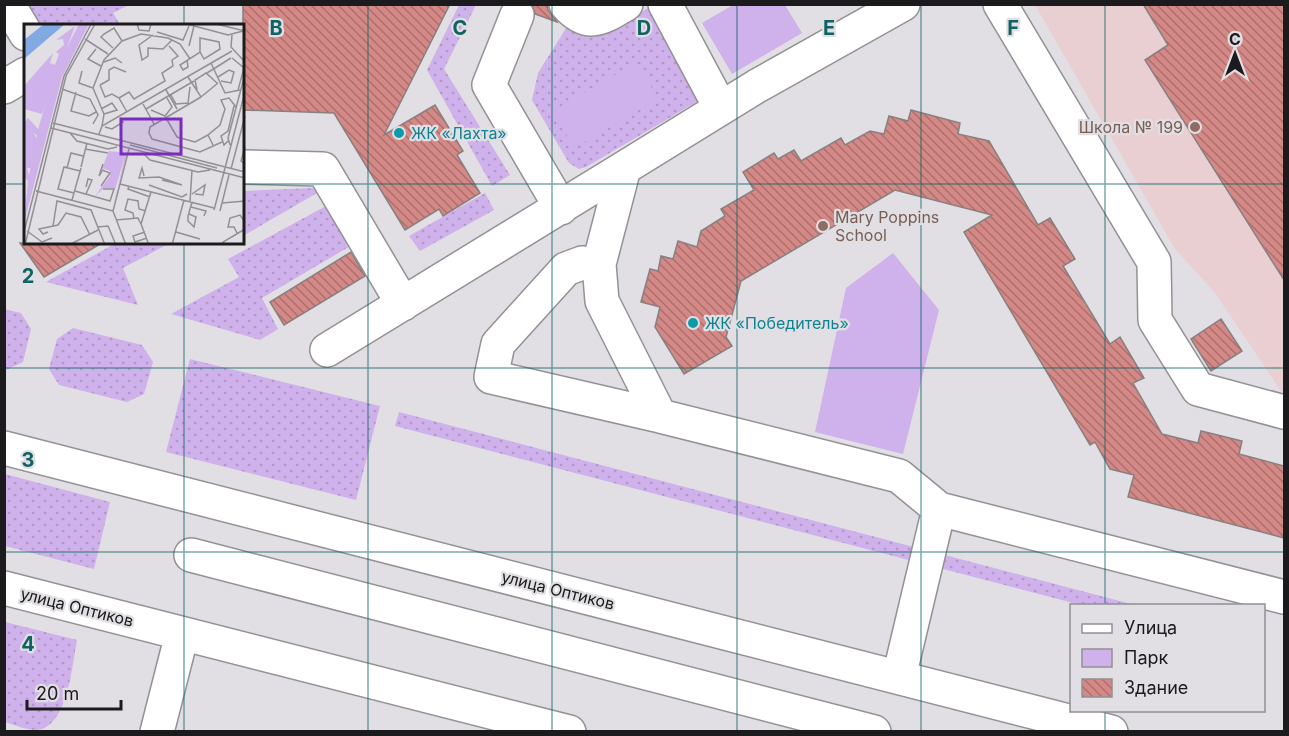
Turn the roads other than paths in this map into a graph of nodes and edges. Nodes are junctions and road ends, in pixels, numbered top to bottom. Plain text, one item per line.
1 (8, 4) edge
2 (566, 4) edge
3 (626, 4) edge
4 (665, 4) edge
5 (903, 4) edge
6 (1000, 4) edge
7 (517, 15) dead end
8 (24, 31) edge
9 (24, 75) edge
10 (4, 87) edge
11 (720, 107) junction
12 (244, 167) edge
13 (624, 168) junction
14 (561, 208) junction
15 (599, 264) junction
16 (403, 304) junction
17 (327, 350) dead end
18 (1284, 412) edge
19 (660, 417) junction
20 (4, 448) edge
21 (939, 508) junction
22 (191, 555) dead end
23 (4, 588) edge
24 (1284, 597) edge
25 (182, 634) junction
26 (898, 677) junction
27 (444, 700) junction
28 (157, 732) edge
29 (472, 732) edge
30 (569, 732) edge
31 (874, 732) edge
32 (1111, 732) edge

1 - 8 street
2 - 3 street
4 - 11 street
5 - 11 street
6 - 18 street
7 - 14 street
9 - 10 street
11 - 13 street
12 - 16 street
13 - 14 street
13 - 15 street
14 - 16 street
15 - 19 street
15 - 19 street
16 - 17 street
19 - 21 street
20 - 26 street, улица Оптиков
21 - 24 street
21 - 26 street
22 - 31 street
23 - 25 street, улица Оптиков
25 - 27 street, улица Оптиков
25 - 28 street
26 - 32 street, улица Оптиков
27 - 29 street
27 - 30 street, улица Оптиков

